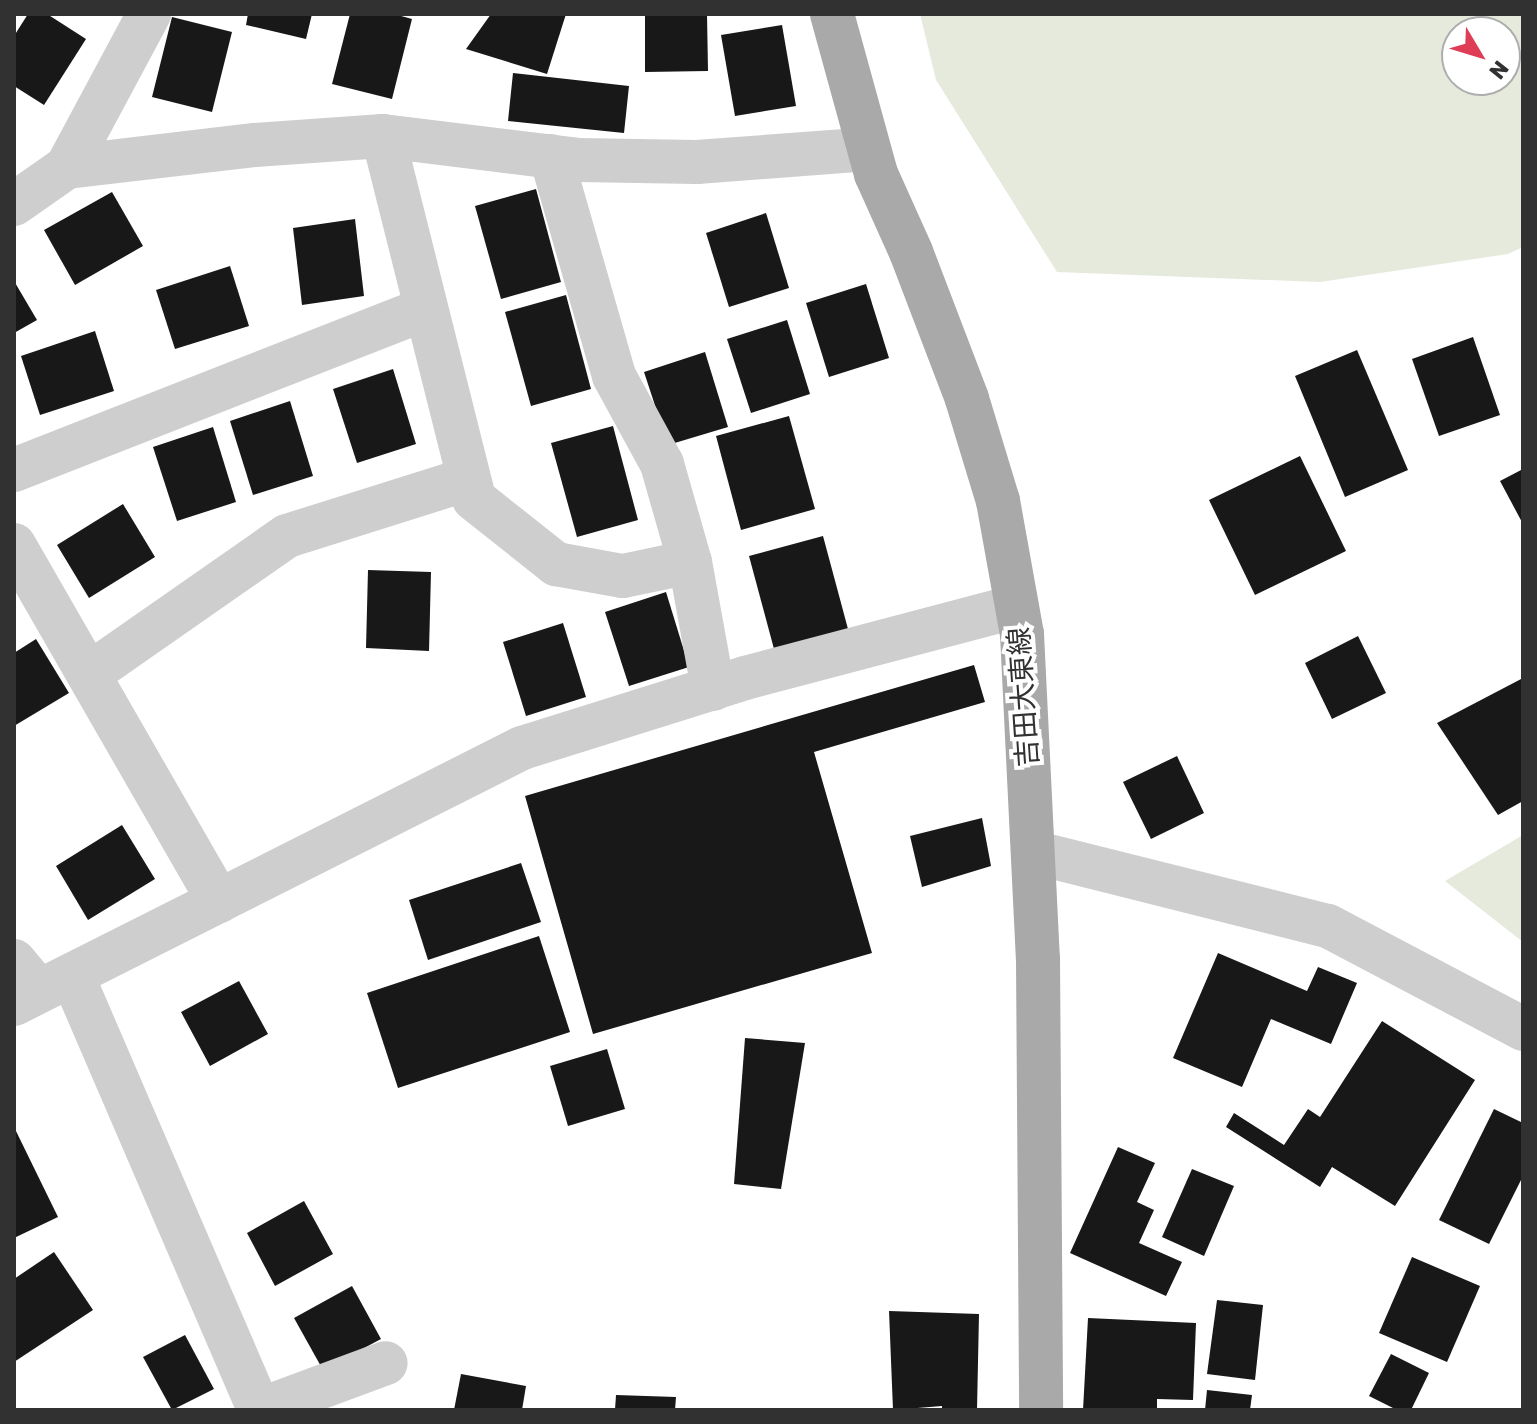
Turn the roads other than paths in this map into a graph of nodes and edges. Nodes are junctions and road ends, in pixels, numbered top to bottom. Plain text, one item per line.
1 (149, 14) edge
2 (832, 14) edge
3 (383, 136) junction
4 (869, 149) junction
5 (551, 156) junction
6 (67, 167) junction
7 (14, 204) edge
8 (424, 309) junction
9 (14, 470) edge
10 (468, 479) junction
11 (14, 545) edge
12 (690, 562) junction
13 (1017, 606) junction
14 (89, 674) junction
15 (713, 689) junction
16 (1033, 852) junction
17 (219, 901) junction
18 (35, 983) edge
19 (1523, 1029) edge
20 (386, 1363) dead end
21 (259, 1410) edge
22 (1041, 1410) edge

1 - 6 street
2 - 4 main road, 吉田大東線
3 - 5 street
3 - 6 street
3 - 8 street
4 - 5 street
4 - 13 main road, 吉田大東線
5 - 12 street
6 - 7 street
8 - 9 street
8 - 10 street
10 - 12 street
10 - 14 street
11 - 14 street
12 - 15 street
13 - 15 street
13 - 16 main road, 吉田大東線
14 - 17 street
15 - 17 street
16 - 19 street
16 - 22 main road, 吉田大東線
17 - 18 street
18 - 21 street
20 - 21 street

